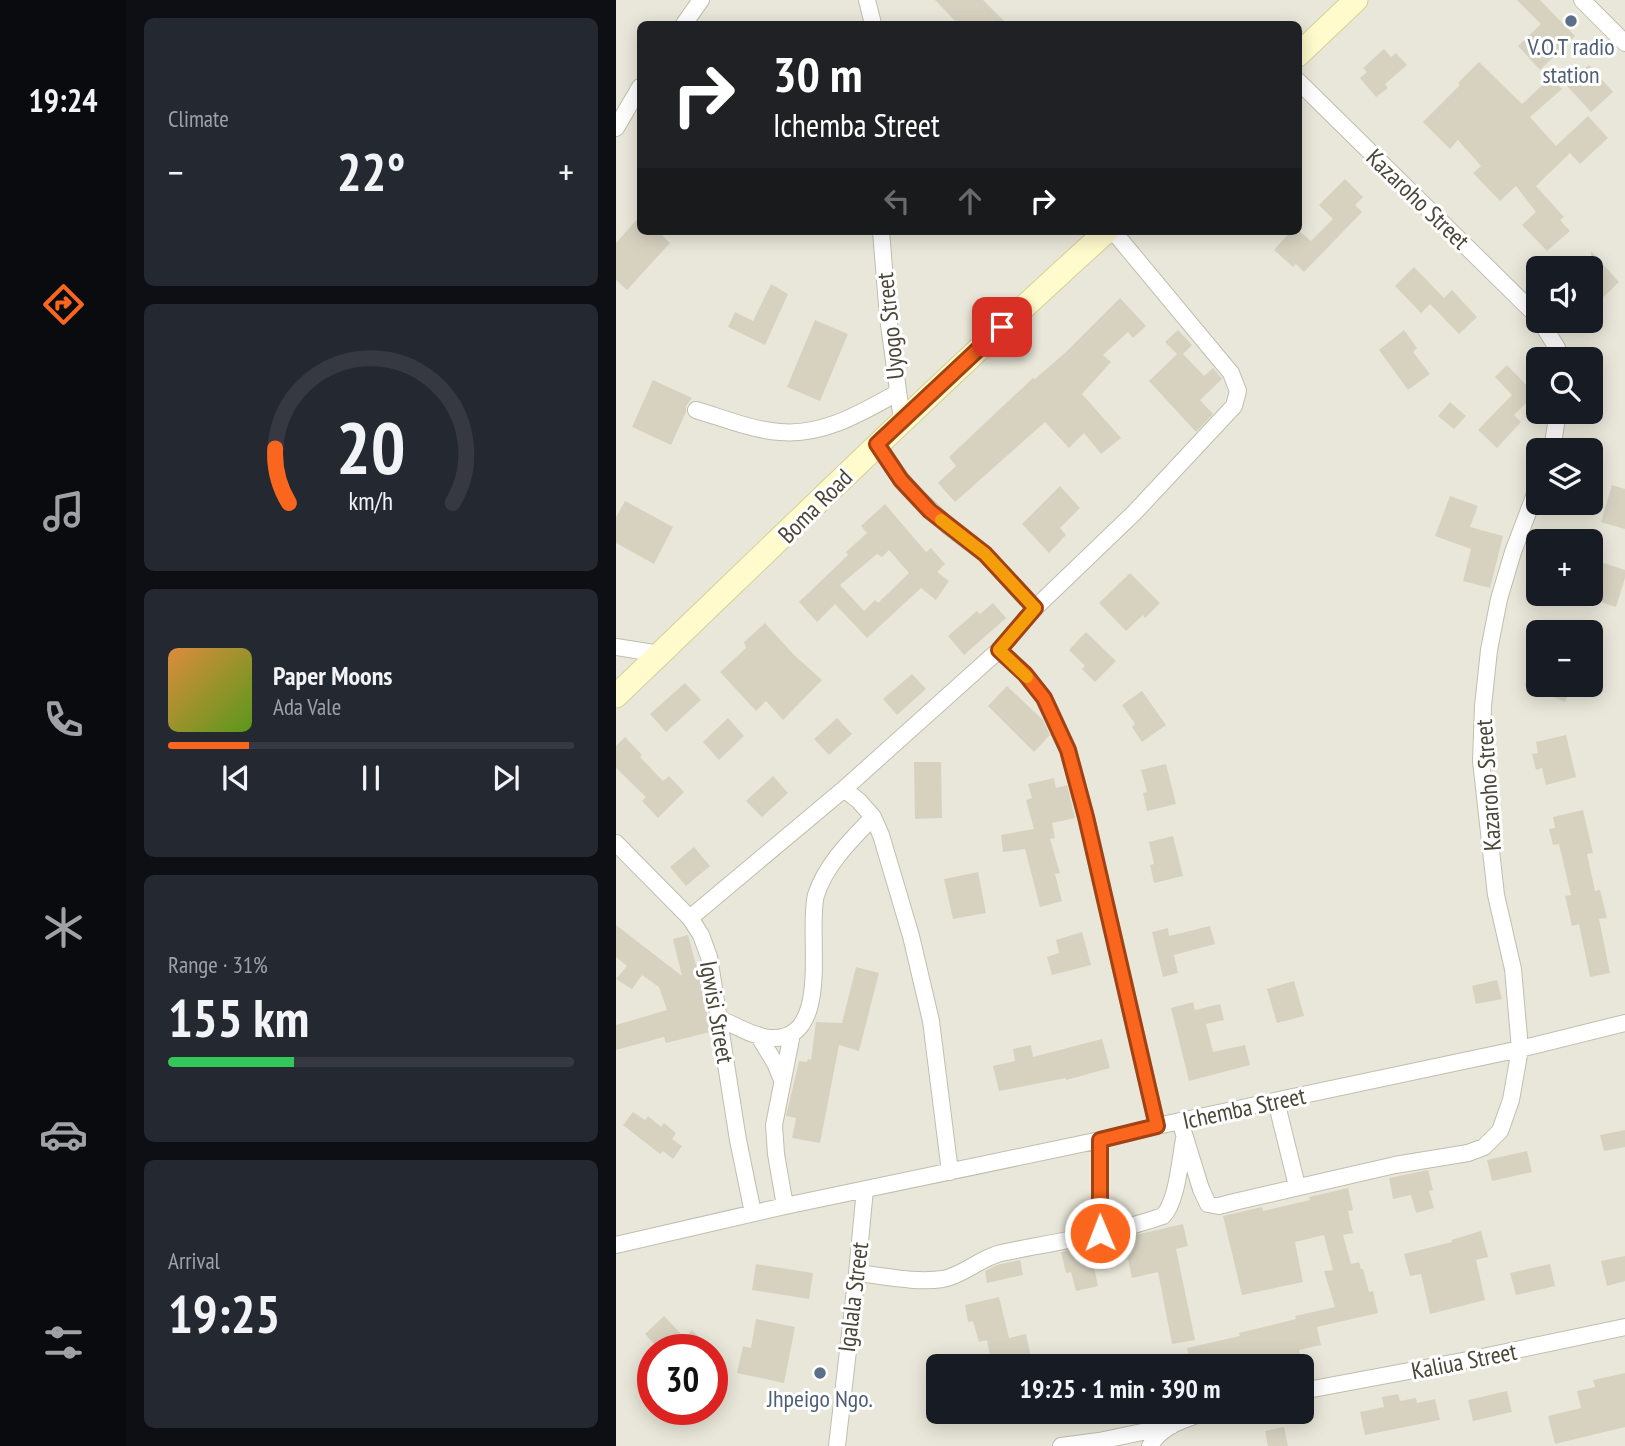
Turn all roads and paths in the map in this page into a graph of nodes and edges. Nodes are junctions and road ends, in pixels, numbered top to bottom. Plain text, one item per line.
1 (701, 0) edge
2 (867, 0) edge
3 (1356, 0) edge
4 (1582, 0) edge
5 (686, 21) edge
6 (872, 21) edge
7 (1625, 43) edge
8 (1302, 51) edge
9 (1302, 85) edge
10 (637, 92) edge
11 (616, 128) edge
12 (881, 235) edge
13 (1103, 235) edge
14 (1116, 235) edge
15 (1526, 305) edge
16 (897, 393) junction
17 (696, 410) dead end
18 (902, 420) junction
19 (877, 444) junction
20 (1527, 515) edge
21 (1035, 608) junction
22 (616, 647) edge
23 (999, 650) junction
24 (660, 654) junction
25 (616, 696) edge
26 (844, 789) junction
27 (873, 817) junction
28 (616, 843) edge
29 (690, 918) junction
30 (720, 1019) junction
31 (1625, 1023) edge
32 (792, 1034) junction
33 (758, 1035) junction
34 (1520, 1049) junction
35 (782, 1080) junction
36 (1276, 1101) junction
37 (1157, 1126) junction
38 (1182, 1129) junction
39 (1100, 1140) junction
40 (950, 1172) junction
41 (1297, 1186) junction
42 (865, 1189) junction
43 (785, 1206) junction
44 (753, 1213) junction
45 (1100, 1233) junction
46 (616, 1245) edge
47 (858, 1273) junction
48 (1625, 1327) edge
49 (1314, 1389) edge
50 (1176, 1424) edge
51 (1171, 1426) junction
52 (1152, 1442) edge
53 (1100, 1443) edge
54 (836, 1446) edge
55 (1061, 1446) edge

1 - 5 street
2 - 6 street
3 - 8 main road
4 - 7 street
9 - 15 street, Kazaroho Street
10 - 11 street
12 - 16 street, Uyogo Street
13 - 18 main road, Boma Road
14 - 21 street
16 - 17 street
16 - 18 street, Uyogo Street
18 - 19 main road, Boma Road
19 - 21 street
19 - 24 main road, Boma Road
20 - 34 street, Kazaroho Street
21 - 23 street
22 - 24 street
23 - 26 street
23 - 37 street
24 - 25 main road, Boma Road
26 - 27 street
26 - 29 street
27 - 32 street
27 - 40 street
28 - 29 street, Igwisi Street
29 - 30 street, Igwisi Street
30 - 33 street
30 - 44 street, Igwisi Street
31 - 34 street, Ichemba Street
32 - 33 street
32 - 35 street
33 - 35 street
34 - 36 street, Ichemba Street
34 - 41 street, Kazaroho Street
35 - 43 street
36 - 38 street, Ichemba Street
36 - 41 street
37 - 38 street, Ichemba Street
37 - 39 street, Ichemba Street
38 - 41 street, Kazaroho Street
38 - 45 street
39 - 40 street, Ichemba Street
39 - 45 street
40 - 42 street, Ichemba Street
42 - 43 street, Ichemba Street
42 - 47 street, Igalala Street
43 - 44 street, Ichemba Street
44 - 46 street, Ichemba Street
45 - 47 street
47 - 54 street, Igalala Street
48 - 49 street, Kaliua Street
50 - 51 street
51 - 52 street
51 - 53 street
53 - 55 street

